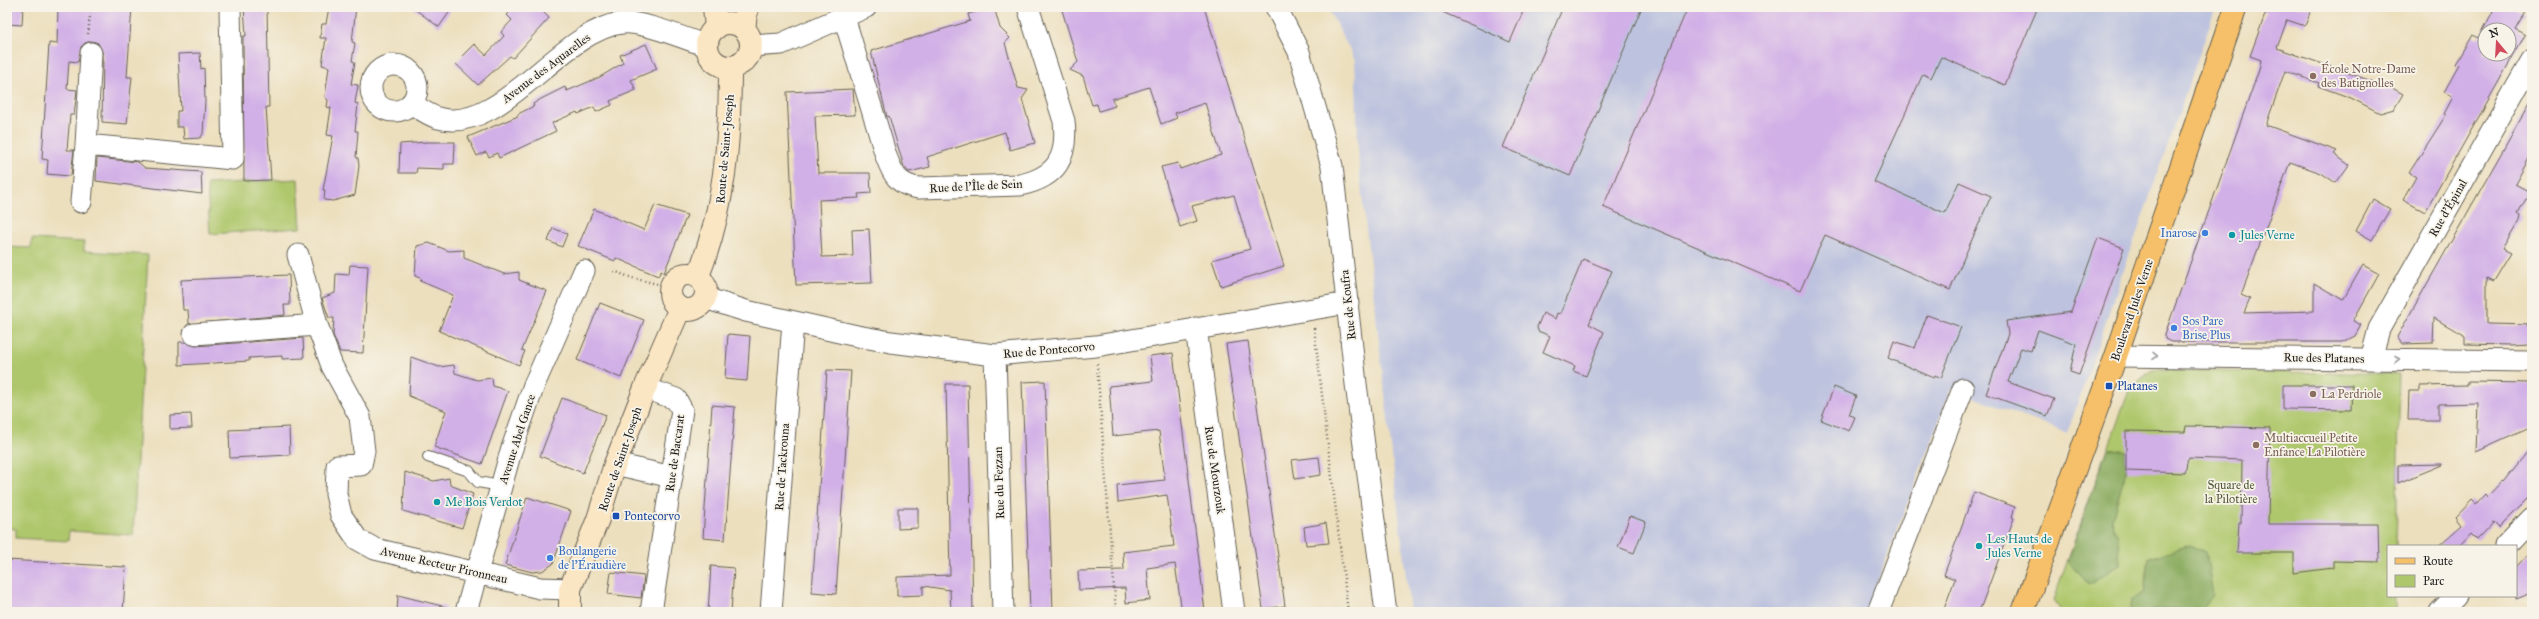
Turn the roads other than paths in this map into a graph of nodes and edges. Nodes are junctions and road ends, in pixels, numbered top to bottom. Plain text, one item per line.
1 (230, 7) edge
2 (747, 7) edge
3 (866, 7) edge
4 (1028, 7) edge
5 (1276, 7) edge
6 (2236, 7) edge
7 (844, 17) junction
8 (713, 27) edge
9 (748, 37) junction
10 (91, 53) road end
11 (2532, 60) edge
12 (730, 67) junction
13 (411, 104) dead end
14 (86, 145) junction
15 (81, 202) dead end
16 (298, 255) dead end
17 (584, 271) dead end
18 (698, 276) junction
19 (705, 298) junction
20 (1348, 303) junction
21 (680, 308) junction
22 (793, 322) junction
23 (317, 325) junction
24 (1196, 328) junction
25 (194, 334) dead end
26 (995, 355) junction
27 (2116, 356) junction
28 (2371, 359) junction
29 (2532, 361) edge
30 (645, 388) junction
31 (1963, 389) dead end
32 (428, 457) dead end
33 (615, 464) junction
34 (672, 477) junction
35 (501, 486) junction
36 (2532, 518) edge
37 (2506, 545) edge
38 (476, 572) junction
39 (570, 589) junction
40 (2455, 597) edge
41 (466, 612) edge
42 (570, 612) edge
43 (651, 612) edge
44 (771, 612) edge
45 (1003, 612) edge
46 (1234, 612) edge
47 (1386, 612) edge
48 (1878, 612) edge
49 (2023, 612) edge
50 (2440, 612) edge

1 - 14 street
2 - 9 street
3 - 7 street
4 - 7 street, Rue de l'Île de Sein
5 - 20 street, Rue de Koufra
6 - 27 main road, Boulevard Jules Verne
7 - 9 street
8 - 9 street
8 - 12 street
8 - 13 street, Avenue des Aquarelles
9 - 12 street
10 - 14 street
11 - 28 street, Rue d'Épinal
12 - 18 street, Route de Saint-Joseph
14 - 15 street
16 - 23 street, Avenue Recteur Pironneau
17 - 35 street, Avenue Abel Gance
18 - 19 street
18 - 21 street
19 - 21 street
19 - 22 street, Rue de Pontecorvo
20 - 24 street, Rue de Pontecorvo
20 - 47 street, Rue de Koufra
21 - 30 street, Route de Saint-Joseph
22 - 26 street, Rue de Pontecorvo
22 - 44 street, Rue de Tackrouna
23 - 25 street
23 - 38 street, Avenue Recteur Pironneau
24 - 26 street, Rue de Pontecorvo
24 - 46 street, Rue de Mourzouk
26 - 45 street, Rue du Fezzan
27 -> 28 street, Rue des Platanes
27 - 49 main road, Boulevard Jules Verne
28 -> 29 street, Rue des Platanes
30 - 33 street, Route de Saint-Joseph
30 - 34 street, Rue de Baccarat
31 - 48 street
32 - 35 lane
33 - 34 street
33 - 39 street, Route de Saint-Joseph
34 - 43 street, Rue de Baccarat
35 - 38 street, Avenue Abel Gance
36 - 37 street
38 - 39 street, Avenue Recteur Pironneau
38 - 41 street, Avenue Abel Gance
39 - 42 street, Route de Saint-Joseph
40 - 50 street

